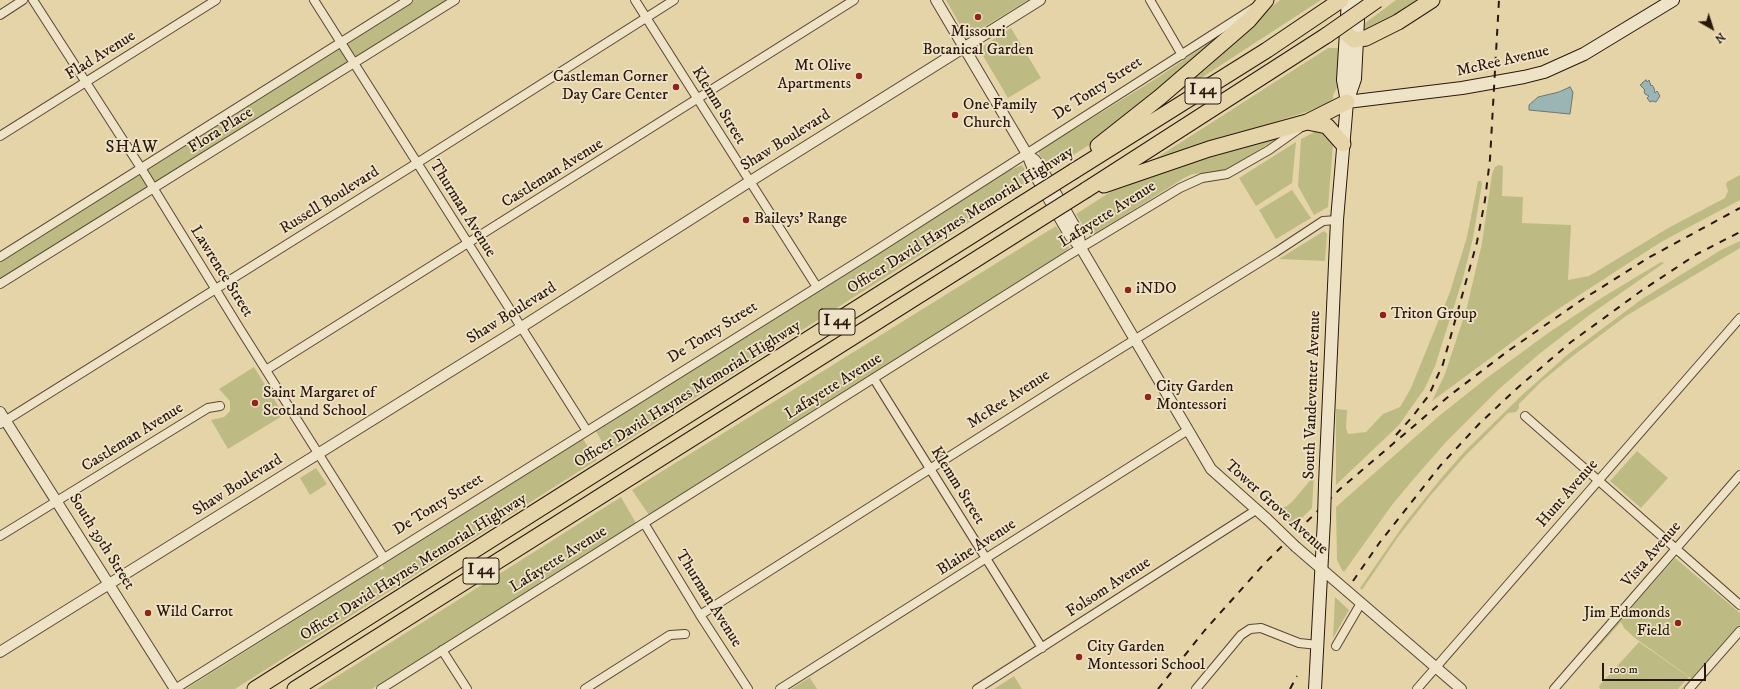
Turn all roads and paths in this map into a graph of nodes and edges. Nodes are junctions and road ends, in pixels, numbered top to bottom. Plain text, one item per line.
1 (23, 0) edge
2 (33, 0) edge
3 (216, 0) edge
4 (314, 0) edge
5 (408, 0) edge
6 (455, 0) edge
7 (635, 0) edge
8 (674, 0) edge
9 (854, 0) edge
10 (936, 0) edge
11 (1040, 0) edge
12 (1150, 0) edge
13 (1266, 0) edge
14 (1348, 0) edge
15 (1360, 0) edge
16 (1377, 0) edge
17 (1432, 0) edge
18 (1674, 0) edge
19 (1335, 4) edge
20 (0, 14) edge
21 (646, 18) junction
22 (1351, 37) junction
23 (341, 42) junction
24 (964, 48) junction
25 (1182, 55) junction
26 (355, 63) junction
27 (85, 83) junction
28 (698, 98) junction
29 (1347, 102) junction
30 (1307, 122) junction
31 (0, 136) edge
32 (1343, 144) junction
33 (1027, 154) junction
34 (417, 163) junction
35 (141, 168) junction
36 (1074, 171) junction
37 (749, 182) junction
38 (154, 189) junction
39 (1086, 190) junction
40 (1337, 220) junction
41 (468, 244) junction
42 (1081, 248) junction
43 (0, 257) edge
44 (0, 284) edge
45 (816, 287) junction
46 (215, 288) junction
47 (1740, 318) edge
48 (520, 328) junction
49 (1134, 340) junction
50 (266, 370) junction
51 (874, 379) junction
52 (220, 406) dead end
53 (1525, 416) dead end
54 (2, 419) edge
55 (1188, 430) junction
56 (586, 431) junction
57 (318, 454) junction
58 (930, 469) junction
59 (1740, 475) edge
60 (1598, 480) junction
61 (57, 500) junction
62 (1256, 510) junction
63 (644, 523) junction
64 (0, 536) edge
65 (1675, 549) junction
66 (384, 558) junction
67 (986, 558) junction
68 (1321, 568) junction
69 (109, 583) junction
70 (1361, 603) junction
71 (1740, 605) edge
72 (700, 615) junction
73 (1740, 631) edge
74 (685, 634) dead end
75 (1318, 645) junction
76 (1336, 646) dead end
77 (1042, 648) junction
78 (442, 650) junction
79 (0, 652) edge
80 (1436, 667) junction
81 (175, 689) edge
82 (255, 689) edge
83 (296, 689) edge
84 (380, 689) edge
85 (467, 689) edge
86 (585, 689) edge
87 (748, 689) edge
88 (780, 689) edge
89 (977, 689) edge
90 (1196, 689) edge
91 (1315, 689) edge
92 (1417, 689) edge
93 (1461, 689) edge
94 (1554, 689) edge
95 (1689, 689) edge

1 - 20 street
2 - 27 street, Lawrence Street
3 - 27 street, Flad Avenue
4 - 23 street, Thurman Avenue
5 - 23 street, Flora Place
6 - 26 street, Flora Place
7 - 21 street, Klemm Street
8 - 21 street, Russell Boulevard
9 - 28 street, Castleman Avenue
10 - 24 street, Tower Grove Avenue
11 - 24 street, Shaw Boulevard
12 - 25 street
13 - 25 street, De Tonty Street
13 - 36 highway
14 - 22 main road, South Vandeventer Avenue
15 - 22 main road, South Vandeventer Avenue
16 - 39 highway, I 44, bridge
17 - 22 highway
18 - 29 main road, McRee Avenue
19 - 36 highway, Officer David Haynes Memorial Highway / I 44
21 - 28 street, Klemm Street
21 - 34 street, Russell Boulevard
22 - 29 main road, South Vandeventer Avenue
23 - 26 street, Thurman Avenue
23 - 35 street, Flora Place
24 - 33 street, Tower Grove Avenue
24 - 37 street, Shaw Boulevard
25 - 33 street, De Tonty Street
26 - 34 street, Thurman Avenue
26 - 38 street, Flora Place
27 - 31 street, Flad Avenue
27 - 35 street, Lawrence Street
28 - 37 street, Klemm Street
28 - 41 street, Castleman Avenue
29 - 30 highway
29 - 32 main road, South Vandeventer Avenue
30 - 32 highway
30 - 39 highway
30 - 42 street, Lafayette Avenue
32 - 40 main road, South Vandeventer Avenue
33 - 42 street, Tower Grove Avenue
33 - 45 street, De Tonty Street
34 - 41 street, Thurman Avenue
34 - 46 street, Russell Boulevard
35 - 38 street, Lawrence Street
35 - 43 street, Flora Place
36 - 82 highway, Officer David Haynes Memorial Highway / I 44, bridge
37 - 45 street, Klemm Street
37 - 48 street, Shaw Boulevard
38 - 44 street, Flora Place
38 - 46 street, Lawrence Street
39 - 83 highway, I 44, bridge
40 - 49 street, McRee Avenue
40 - 68 main road, South Vandeventer Avenue, bridge
41 - 48 street, Thurman Avenue
41 - 50 street, Castleman Avenue
42 - 49 street, Tower Grove Avenue
42 - 51 street, Lafayette Avenue
45 - 56 street, De Tonty Street
46 - 50 street, Lawrence Street
46 - 54 street, Russell Boulevard
47 - 60 street, Hunt Avenue
48 - 56 street, Thurman Avenue
48 - 57 street, Shaw Boulevard
49 - 55 street, Tower Grove Avenue
49 - 58 street, McRee Avenue
50 - 57 street, Lawrence Street
51 - 58 street, Klemm Street
51 - 63 street, Lafayette Avenue
52 - 61 street, Castleman Avenue
53 - 60 street
54 - 61 street, South 39th Street
55 - 62 street, Tower Grove Avenue
55 - 67 street, Blaine Avenue
56 - 66 street, De Tonty Street
57 - 66 street, Lawrence Street
57 - 69 street, Shaw Boulevard
58 - 67 street, Klemm Street
58 - 72 street, McRee Avenue
59 - 65 street, Vista Avenue
60 - 65 street
60 - 80 street, Hunt Avenue
61 - 64 street, Castleman Avenue
61 - 69 street, South 39th Street
62 - 68 street, Tower Grove Avenue, bridge
62 - 77 street, Folsom Avenue
63 - 72 street, Thurman Avenue
63 - 78 street, Lafayette Avenue
65 - 71 street
65 - 94 street, Vista Avenue
66 - 81 street, De Tonty Street
67 - 77 street, Klemm Street
67 - 88 street, Blaine Avenue
68 - 70 street, Tower Grove Avenue
68 - 75 main road, South Vandeventer Avenue
69 - 79 street, Shaw Boulevard
69 - 81 street, South 39th Street
70 - 76 street
70 - 80 street, Tower Grove Avenue
72 - 87 street, Thurman Avenue
73 - 95 street
74 - 86 street
75 - 90 street
75 - 91 main road, South Vandeventer Avenue
77 - 89 street, Folsom Avenue
78 - 84 street, Lafayette Avenue
78 - 85 street
80 - 92 street, Hunt Avenue
80 - 93 street, Tower Grove Avenue

